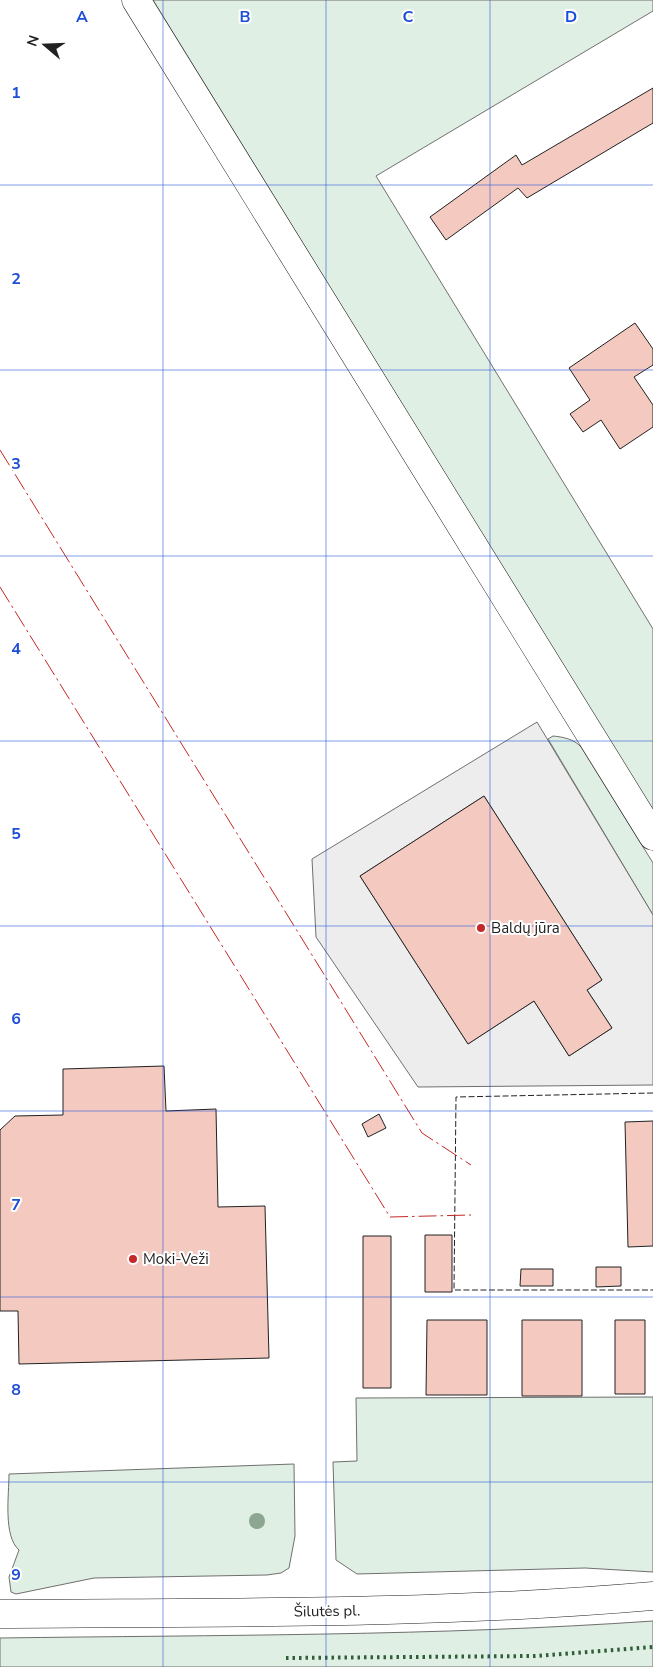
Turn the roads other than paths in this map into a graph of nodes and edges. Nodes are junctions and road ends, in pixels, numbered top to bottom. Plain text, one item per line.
1 (136, 0) edge
2 (653, 836) edge
3 (653, 1596) edge
4 (0, 1614) edge

1 - 2 street
3 - 4 street, Šilutės pl.

